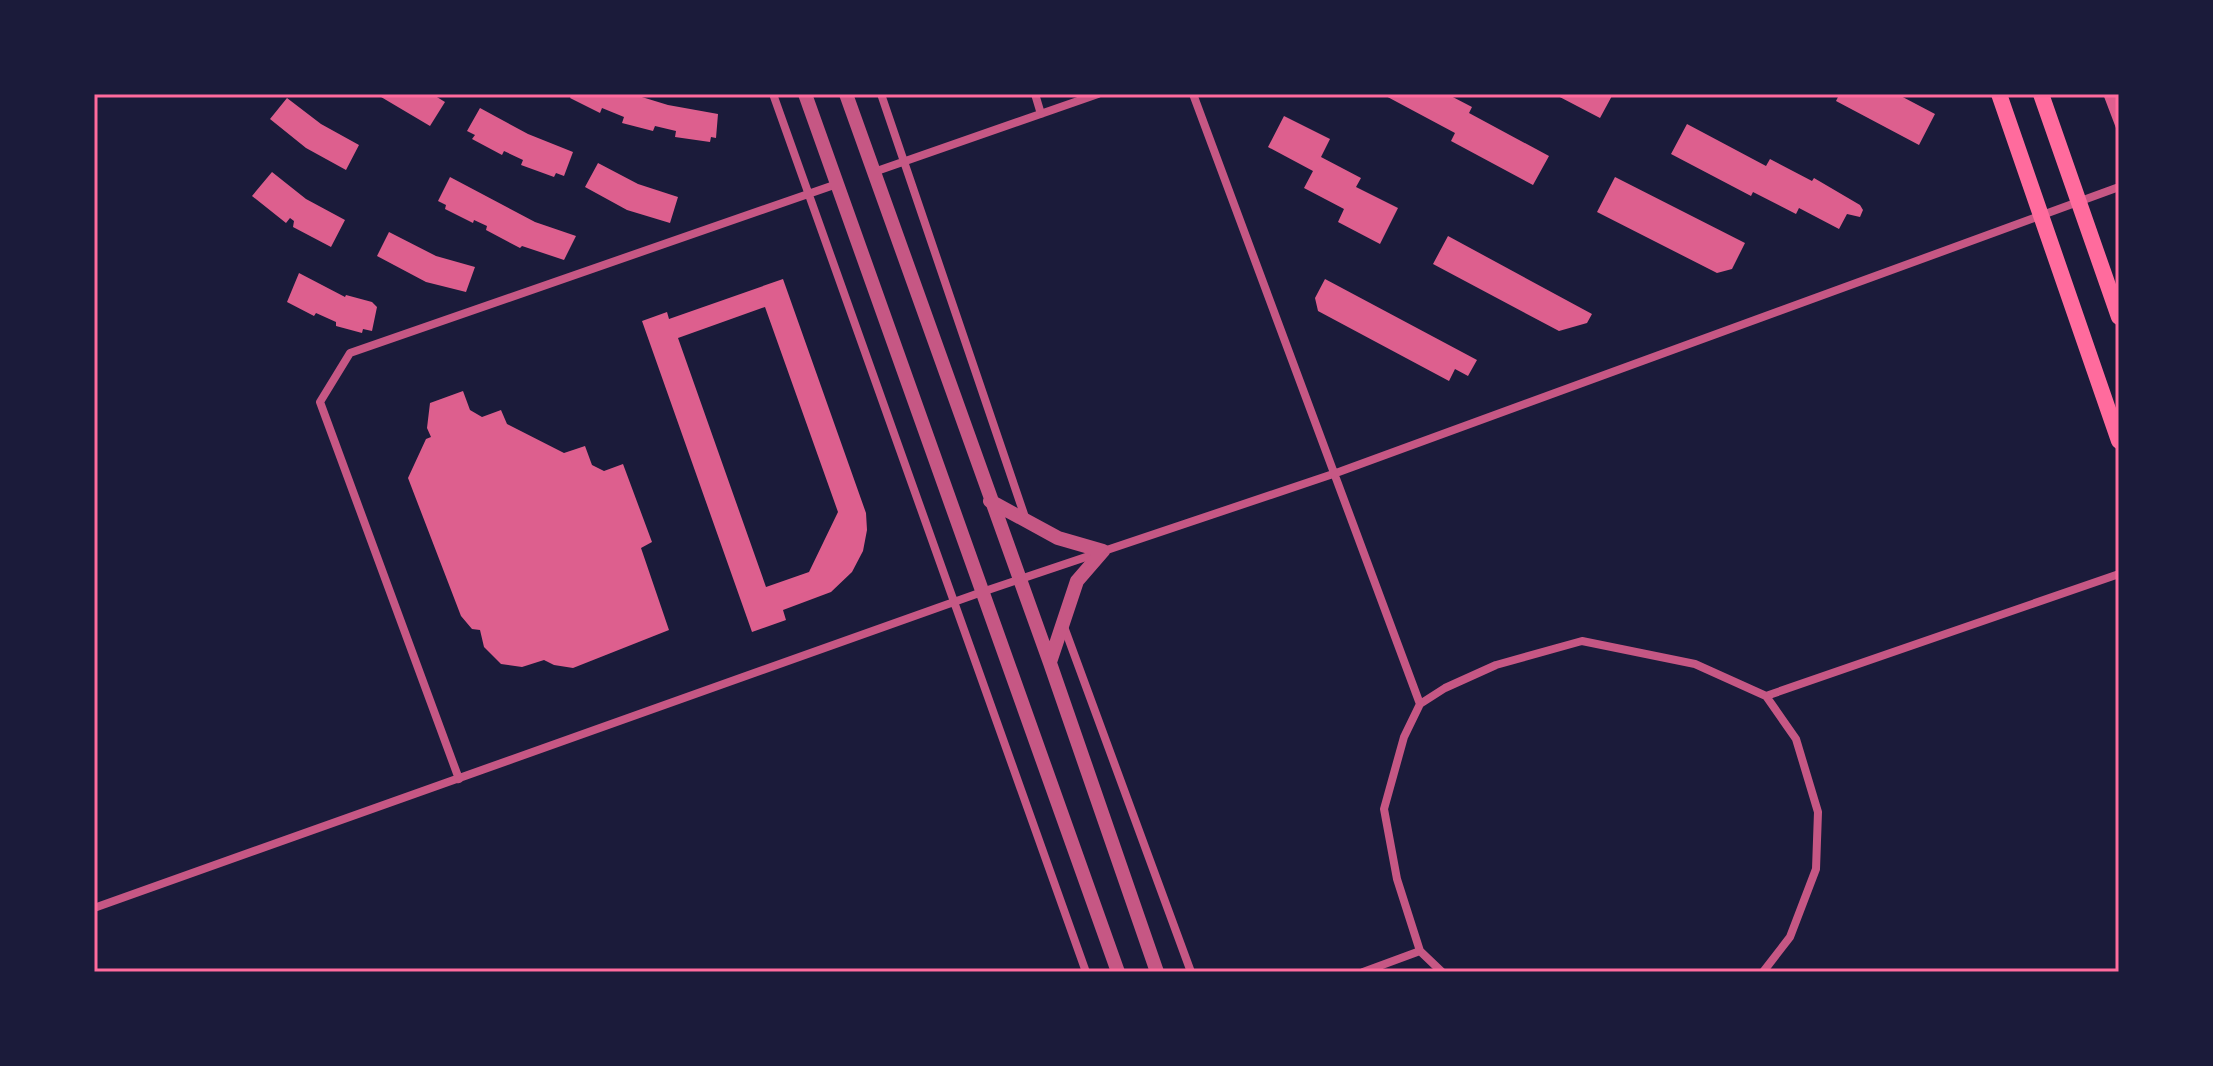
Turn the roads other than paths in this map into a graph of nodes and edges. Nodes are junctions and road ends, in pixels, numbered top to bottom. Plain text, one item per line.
1 (773, 94) edge
2 (805, 94) edge
3 (846, 94) edge
4 (881, 94) edge
5 (1035, 94) edge
6 (1098, 94) edge
7 (1193, 94) edge
8 (1999, 94) edge
9 (2041, 94) edge
10 (1041, 114) junction
11 (905, 161) junction
12 (874, 172) junction
13 (837, 184) junction
14 (2119, 187) edge
15 (808, 194) junction
16 (2079, 203) junction
17 (2041, 215) junction
18 (2119, 317) edge
19 (2119, 441) edge
20 (1336, 473) junction
21 (990, 501) junction
22 (1027, 521) junction
23 (1103, 551) junction
24 (2119, 574) edge
25 (1018, 580) junction
26 (982, 592) junction
27 (956, 602) junction
28 (1062, 621) junction
29 (1050, 663) junction
30 (1766, 696) junction
31 (1420, 704) junction
32 (459, 779) junction
33 (94, 908) edge
34 (1420, 951) junction
35 (1086, 972) edge
36 (1118, 972) edge
37 (1157, 972) edge
38 (1191, 972) edge
39 (1363, 972) edge
40 (1442, 972) edge
41 (1763, 972) edge

1 - 15 street
2 - 13 street
3 - 12 street
4 - 11 street
5 - 10 street
6 - 10 street
7 - 20 street
8 - 17 main road
9 - 16 main road
10 - 11 street
11 - 12 street
11 - 22 street
12 - 21 street
13 - 15 street
13 - 26 street
14 - 16 street
15 - 27 street
15 - 32 street
16 - 17 street
16 - 18 main road
17 - 19 main road
17 - 20 street
20 - 23 street
20 - 31 street
21 - 22 street
21 - 25 street
22 - 23 street
23 - 25 street
23 - 28 street
24 - 30 street
25 - 26 street
25 - 29 street
26 - 27 street
26 - 36 street
27 - 32 street
27 - 35 street
28 - 29 street
28 - 38 street
29 - 37 street
30 - 31 street
30 - 41 street
31 - 34 street
32 - 33 street
34 - 39 street
34 - 40 street

